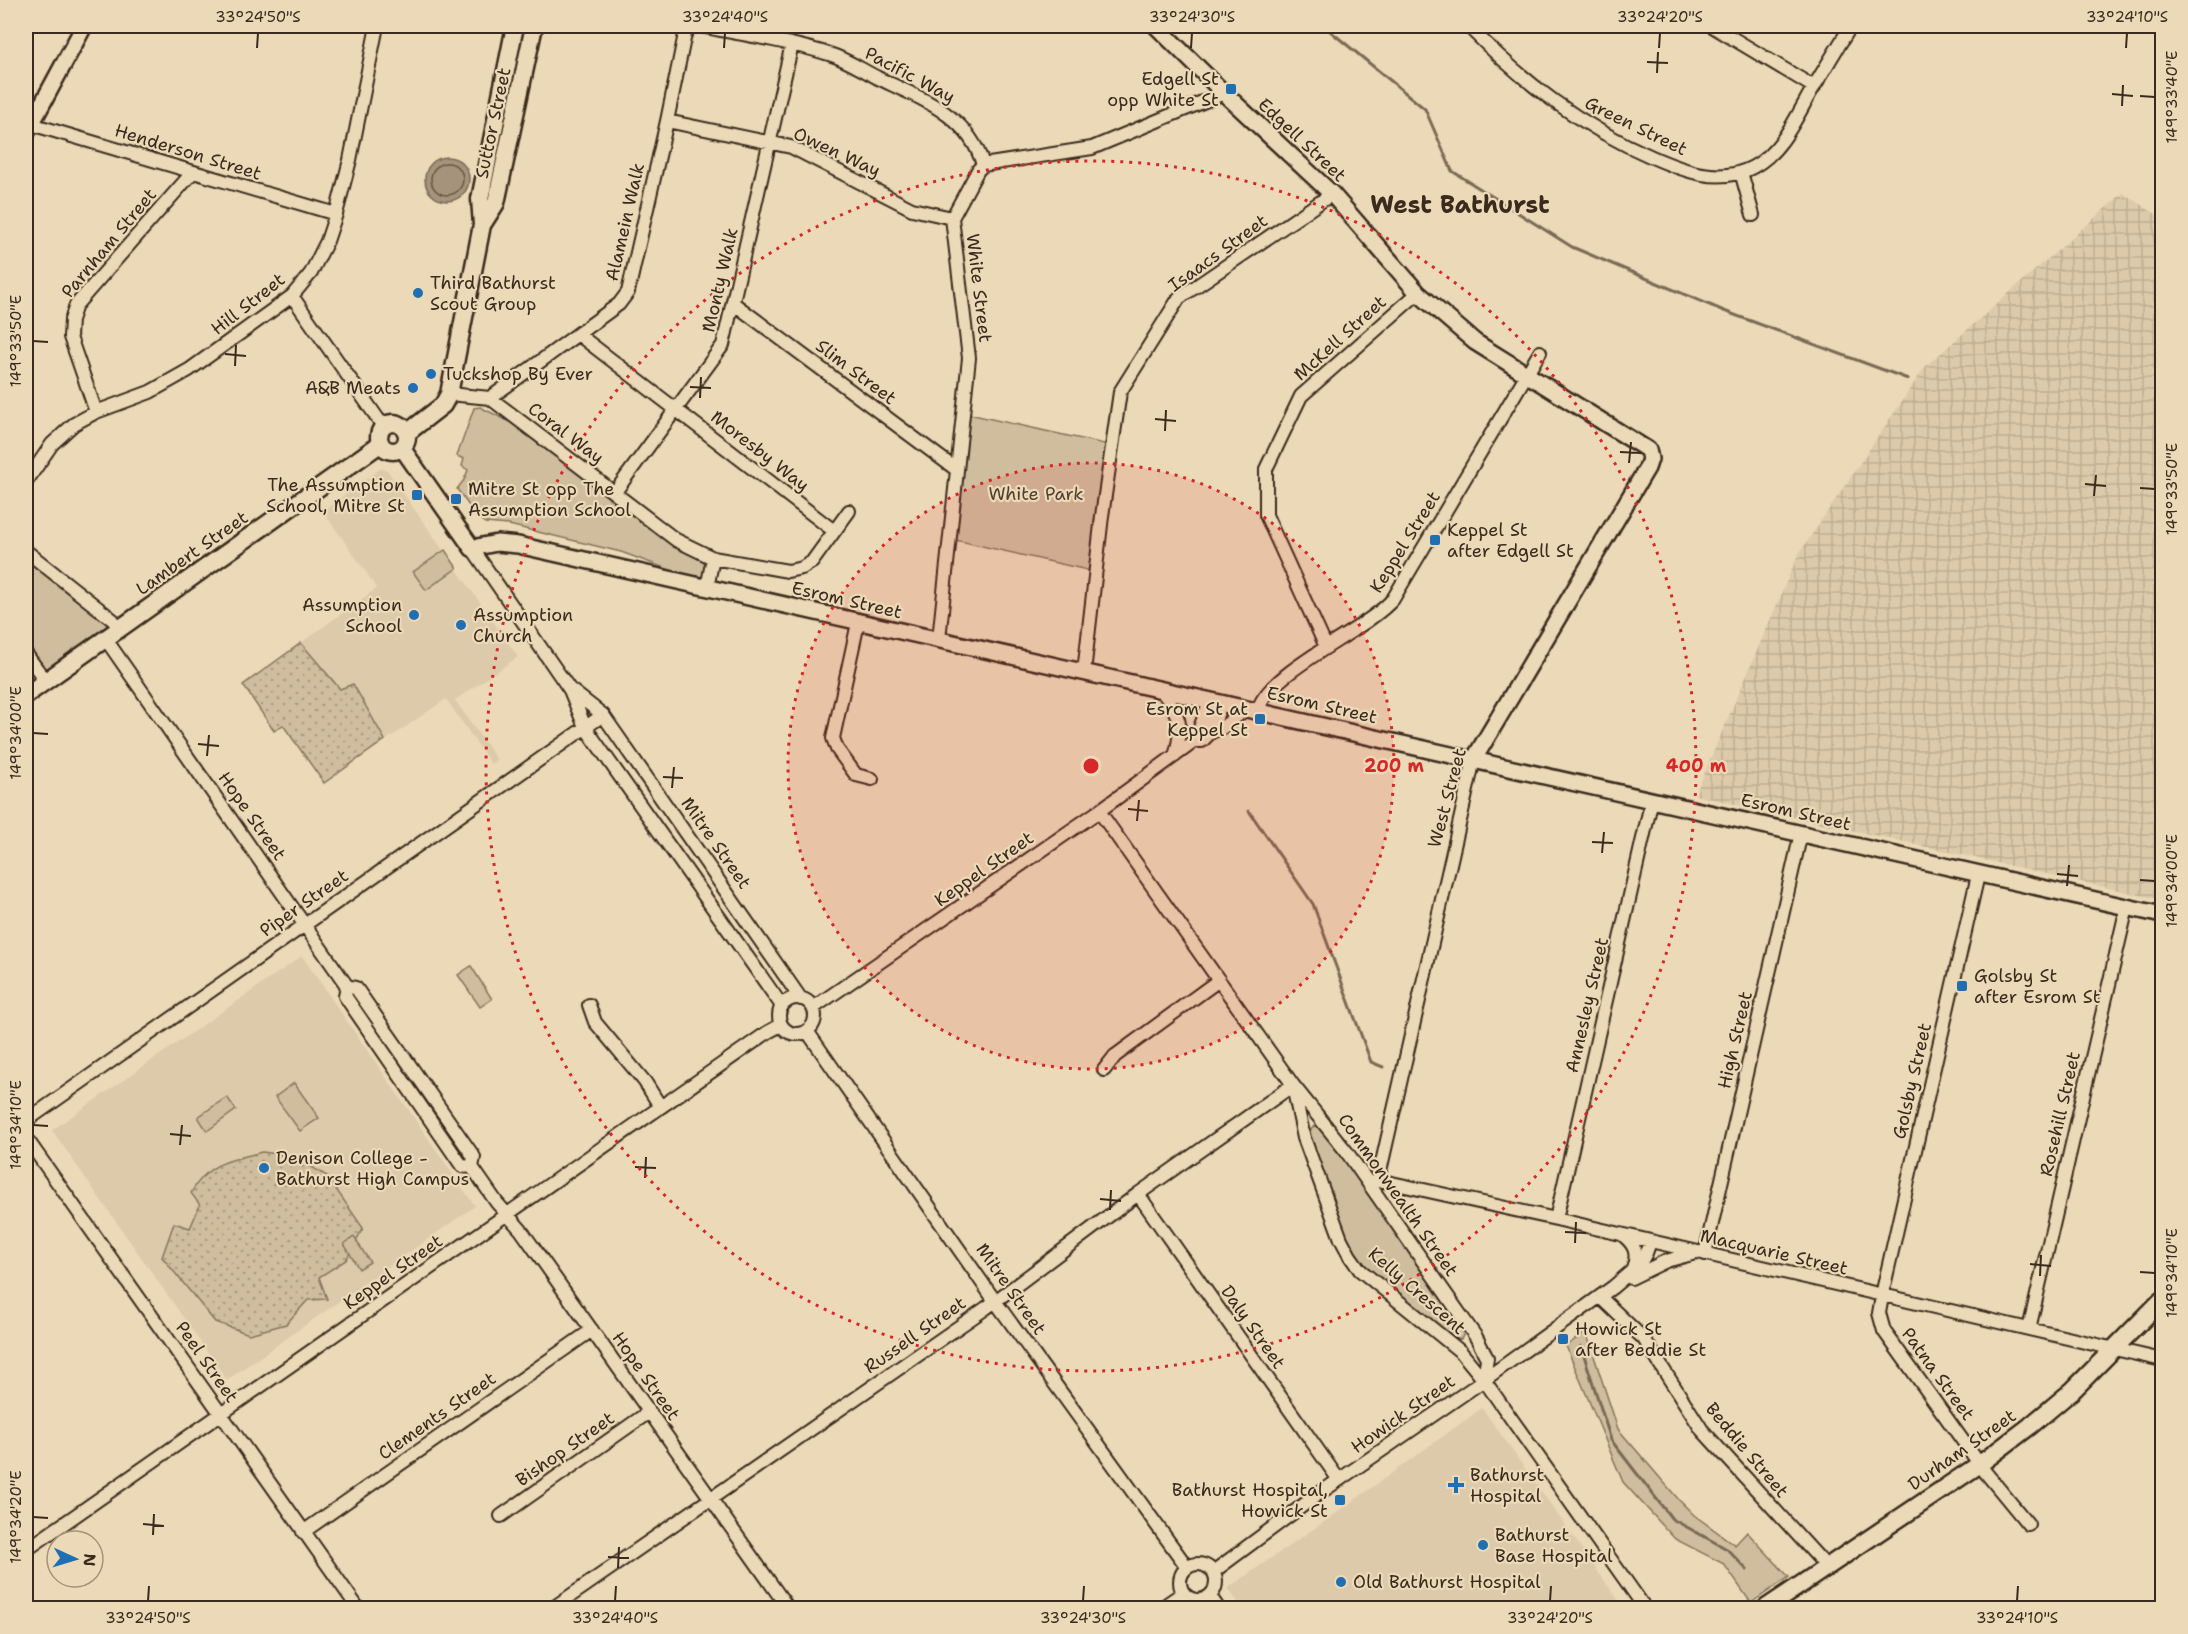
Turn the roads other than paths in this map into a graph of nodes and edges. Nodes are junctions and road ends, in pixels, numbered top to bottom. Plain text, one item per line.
1 (84, 26) edge
2 (376, 26) edge
3 (515, 26) edge
4 (534, 26) edge
5 (1156, 26) edge
6 (1712, 26) edge
7 (1851, 26) edge
8 (690, 27) joint
9 (1472, 27) edge
10 (792, 44) junction
11 (1814, 87) junction
12 (1224, 93) junction
13 (667, 121) junction
14 (28, 129) edge
15 (770, 143) junction
16 (983, 165) junction
17 (194, 172) junction
18 (1741, 172) junction
19 (1332, 194) junction
20 (336, 214) junction
21 (1753, 215) dead end
22 (952, 218) junction
23 (482, 225) junction
24 (1418, 293) junction
25 (292, 296) junction
26 (733, 303) junction
27 (579, 335) junction
28 (1540, 352) dead end
29 (1528, 374) junction
30 (449, 394) junction
31 (489, 398) junction
32 (676, 408) junction
33 (96, 412) junction
34 (383, 426) junction
35 (403, 436) junction
36 (381, 444) junction
37 (1650, 454) joint
38 (957, 470) junction
39 (26, 482) edge
40 (615, 492) junction
41 (849, 511) dead end
42 (834, 531) junction
43 (472, 548) junction
44 (26, 551) edge
45 (713, 558) junction
46 (707, 588) junction
47 (858, 622) junction
48 (119, 628) junction
49 (105, 638) junction
50 (939, 639) junction
51 (1326, 647) junction
52 (26, 654) edge
53 (1084, 672) junction
54 (45, 680) junction
55 (570, 690) junction
56 (1161, 690) junction
57 (26, 695) edge
58 (1216, 702) junction
59 (1253, 710) junction
60 (603, 715) junction
61 (585, 727) junction
62 (1211, 732) junction
63 (1195, 741) junction
64 (1175, 756) junction
65 (1474, 759) junction
66 (872, 779) dead end
67 (1653, 799) junction
68 (1099, 811) junction
69 (1801, 834) junction
70 (1978, 875) junction
71 (2127, 907) junction
72 (2163, 915) edge
73 (304, 924) junction
74 (1219, 980) junction
75 (801, 999) junction
76 (589, 1005) dead end
77 (782, 1006) junction
78 (813, 1008) junction
79 (781, 1025) junction
80 (807, 1031) junction
81 (1104, 1070) dead end
82 (1293, 1085) junction
83 (660, 1106) junction
84 (26, 1121) edge
85 (26, 1138) edge
86 (1374, 1183) junction
87 (1138, 1194) junction
88 (508, 1214) junction
89 (1556, 1219) junction
90 (1624, 1236) junction
91 (1655, 1243) junction
92 (1702, 1254) junction
93 (1650, 1268) junction
94 (1634, 1269) junction
95 (1613, 1287) junction
96 (1600, 1296) junction
97 (1882, 1296) junction
98 (2163, 1300) edge
99 (995, 1301) junction
100 (2029, 1329) junction
101 (591, 1330) junction
102 (1476, 1337) junction
103 (2116, 1348) junction
104 (1461, 1352) junction
105 (2163, 1360) edge
106 (1484, 1380) junction
107 (649, 1412) junction
108 (220, 1414) junction
109 (1980, 1464) junction
110 (1339, 1480) junction
111 (710, 1498) junction
112 (501, 1516) dead end
113 (2028, 1524) dead end
114 (303, 1532) junction
115 (26, 1550) edge
116 (1187, 1567) junction
117 (1827, 1567) junction
118 (1213, 1572) junction
119 (1183, 1593) junction
120 (1210, 1596) junction
121 (358, 1608) edge
122 (553, 1608) edge
123 (788, 1608) edge
124 (1161, 1608) edge
125 (1218, 1608) edge
126 (1645, 1608) edge
127 (1766, 1608) edge

1 - 14 street
2 - 20 street, Hill Street
3 - 23 main road, Suttor Street
4 - 23 main road, Suttor Street
5 - 12 street, Edgell Street
6 - 11 street
7 - 11 street, Green Street
8 - 10 street, Pacific Way
8 - 13 street, Alamein Walk
9 - 18 street, Green Street
10 - 15 street, Monty Walk
10 - 16 street, Pacific Way
11 - 18 street, Green Street
12 - 16 street
12 - 19 street, Edgell Street
13 - 15 street, Owen Way
13 - 27 street, Alamein Walk
14 - 17 street, Henderson Street
15 - 22 street, Owen Way
15 - 26 street, Monty Walk
16 - 22 street, White Street
17 - 20 street, Henderson Street
17 - 33 street, Parnham Street
18 - 21 street
19 - 24 street, Edgell Street
19 - 53 street, Isaacs Street
20 - 25 street, Hill Street
22 - 38 street, White Street
23 - 30 main road, Suttor Street
24 - 29 street, Edgell Street
24 - 51 street, McKell Street
25 - 33 street, Hill Street
25 - 34 street
26 - 32 street, Monty Walk
26 - 38 street, Slim Street
27 - 31 street, Alamein Walk
27 - 32 street, Moresby Way
28 - 29 street, Keppel Street
29 - 37 street, Edgell Street
29 - 51 street, Keppel Street
30 - 31 street
30 - 35 main road
31 - 40 street, Coral Way
32 - 40 street, Monty Walk
32 - 42 street, Moresby Way
33 - 39 street, Hill Street
34 - 35 main road
34 - 36 main road
35 - 36 main road
35 - 43 street, Mitre Street
36 - 48 main road, Lambert Street
37 - 65 street, West Street
38 - 50 street, White Street
40 - 45 street, Coral Way
41 - 42 street, Coral Way
42 - 45 street, Coral Way
43 - 46 street, Esrom Street
43 - 55 street, Mitre Street
44 - 48 street
45 - 46 street
46 - 47 street, Esrom Street
47 - 50 street, Esrom Street
47 - 66 street
48 - 49 main road, Lambert Street
49 - 54 main road, Lambert Street
49 - 73 street, Hope Street
50 - 53 street, Esrom Street
51 - 59 street, Keppel Street
52 - 54 street
53 - 56 street, Esrom Street
54 - 57 main road, Lambert Street
55 - 60 street, Mitre Street
55 - 61 street, Mitre Street
56 - 58 street, Esrom Street
56 - 64 street
58 - 59 street, Esrom Street
58 - 62 street
58 - 63 street
59 - 62 street, Keppel Street
59 - 65 street, Esrom Street
60 - 61 street, Piper Street
60 - 75 street, Mitre Street
61 - 73 street, Piper Street
61 - 77 street, Mitre Street
62 - 63 street, Keppel Street
63 - 64 street, Keppel Street
64 - 68 street, Keppel Street
65 - 67 street, Esrom Street
65 - 86 street, West Street
67 - 69 street, Esrom Street
67 - 89 street, Annesley Street
68 - 74 street, Commonwealth Street
68 - 78 street, Keppel Street
69 - 70 street, Esrom Street
69 - 92 street, High Street
70 - 71 street, Esrom Street
70 - 97 street, Golsby Street
71 - 72 street, Esrom Street
71 - 100 street, Rosehill Street
73 - 84 street, Piper Street
73 - 88 street, Hope Street
74 - 81 street
74 - 82 street, Commonwealth Street
75 - 77 street
75 - 78 street
76 - 83 street
77 - 79 street
78 - 80 street
79 - 80 street
79 - 83 street, Keppel Street
80 - 99 street, Mitre Street
82 - 86 street, Commonwealth Street
82 - 87 street, Russell Street
82 - 104 street, Kelly Crescent
83 - 88 street, Keppel Street
85 - 108 street, Peel Street
86 - 89 street, Macquarie Street
86 - 102 street, Commonwealth Street
87 - 99 street, Russell Street
87 - 110 street, Daly Street
88 - 101 street, Hope Street
88 - 108 street, Keppel Street
89 - 90 street, Macquarie Street
90 - 91 street, Macquarie Street
90 - 94 street
91 - 92 street, Macquarie Street
91 - 93 street
91 - 94 street, Howick Street
92 - 93 street, Howick Street
92 - 97 street, Macquarie Street
93 - 95 street, Howick Street
94 - 95 street, Howick Street
95 - 96 street, Howick Street
96 - 106 street, Howick Street
96 - 117 street, Beddie Street
97 - 100 street, Macquarie Street
97 - 109 street, Patna Street
98 - 103 main road, Durham Street
99 - 111 street, Russell Street
99 - 116 street, Mitre Street
100 - 103 street, Macquarie Street
101 - 107 street, Hope Street
101 - 114 street, Clements Street
102 - 104 street
102 - 106 street, Commonwealth Street
103 - 105 street, Macquarie Street
103 - 109 main road, Durham Street
104 - 106 street, Kelly Crescent
106 - 110 street, Howick Street
106 - 126 street
107 - 111 street, Hope Street
107 - 112 street, Bishop Street
108 - 114 street, Peel Street
108 - 115 street, Keppel Street
109 - 113 street, Patna Street
109 - 117 main road, Durham Street
110 - 118 street, Howick Street
111 - 122 street, Russell Street
111 - 123 street, Hope Street
114 - 121 street, Peel Street
116 - 118 street
116 - 119 street
117 - 127 main road, Durham Street
118 - 120 street
119 - 120 street
119 - 124 street
120 - 125 street

